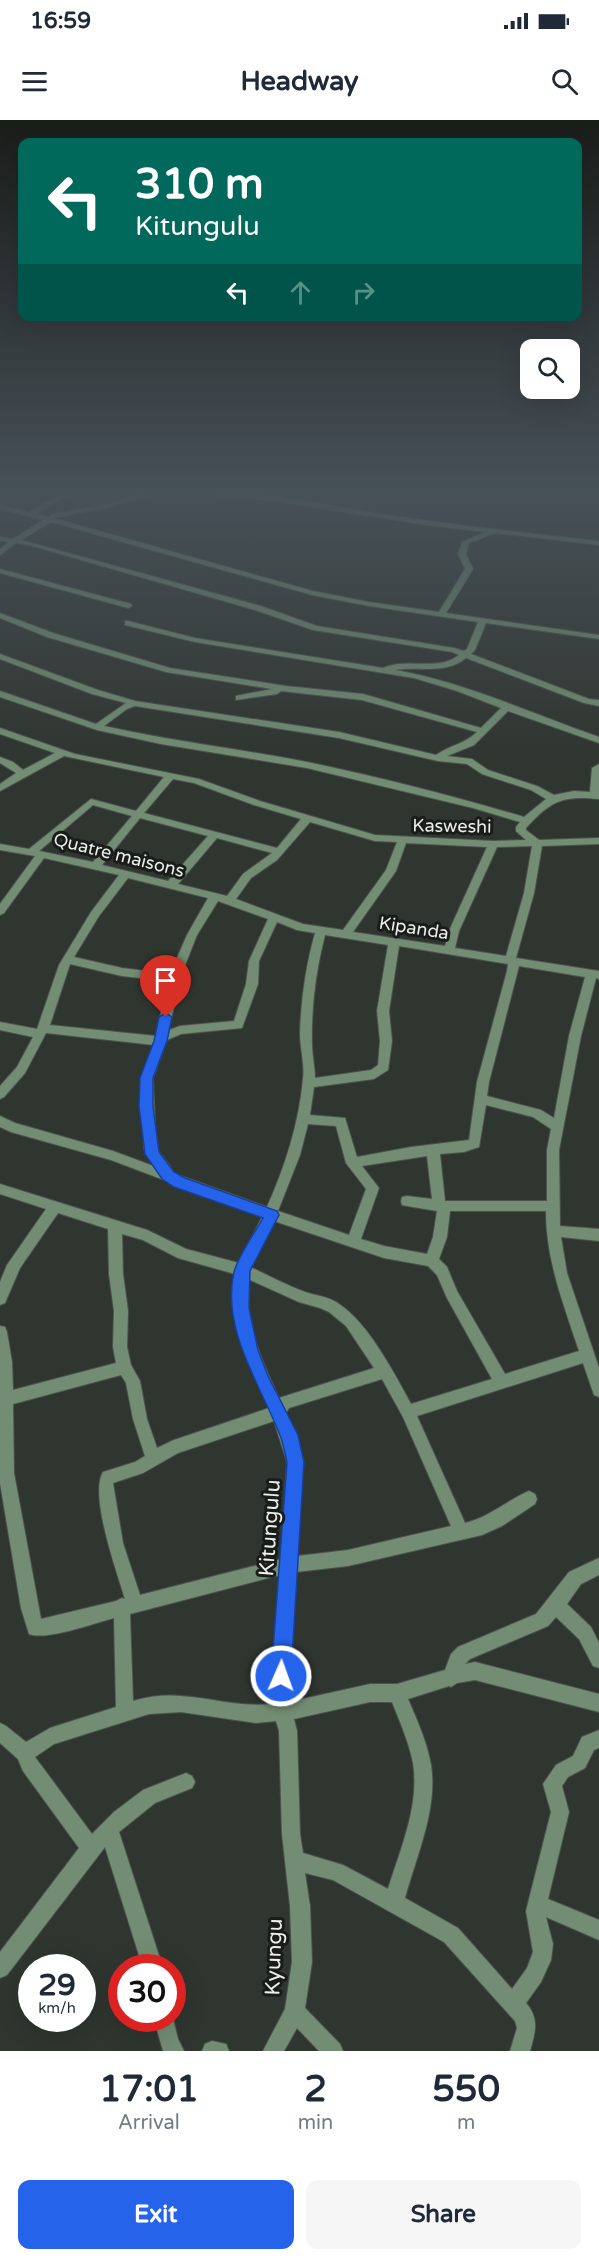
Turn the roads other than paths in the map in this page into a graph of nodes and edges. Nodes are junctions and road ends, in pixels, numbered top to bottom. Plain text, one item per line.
1 (37, 581) edge
2 (164, 581) edge
3 (267, 581) edge
4 (461, 581) edge
5 (128, 606) dead end
6 (441, 614) junction
7 (0, 615) edge
8 (483, 620) junction
9 (128, 623) dead end
10 (599, 637) edge
11 (468, 654) junction
12 (0, 656) edge
13 (383, 670) junction
14 (231, 680) junction
15 (286, 688) junction
16 (0, 694) edge
17 (238, 698) junction
18 (134, 703) junction
19 (599, 703) edge
20 (507, 707) junction
21 (226, 717) junction
22 (97, 727) junction
23 (0, 731) edge
24 (483, 731) junction
25 (599, 740) edge
26 (62, 753) junction
27 (438, 758) junction
28 (0, 760) edge
29 (599, 767) edge
30 (23, 774) junction
31 (171, 775) junction
32 (0, 788) edge
33 (596, 796) edge
34 (552, 798) junction
35 (137, 813) junction
36 (307, 819) junction
37 (523, 826) junction
38 (215, 834) junction
39 (402, 841) junction
40 (599, 842) edge
41 (514, 843) junction
42 (537, 843) junction
43 (493, 844) junction
44 (0, 847) edge
45 (277, 851) junction
46 (37, 853) junction
47 (95, 866) junction
48 (181, 872) junction
49 (125, 874) junction
50 (157, 881) junction
51 (171, 885) junction
52 (215, 896) junction
53 (229, 900) junction
54 (0, 912) edge
55 (274, 916) junction
56 (321, 931) junction
57 (345, 935) junction
58 (394, 942) junction
59 (449, 950) junction
60 (69, 960) junction
61 (510, 960) junction
62 (595, 975) edge
63 (174, 978) junction
64 (0, 1026) edge
65 (41, 1031) junction
66 (161, 1039) junction
67 (309, 1083) junction
68 (0, 1094) edge
69 (481, 1099) junction
70 (303, 1119) junction
71 (0, 1121) edge
72 (558, 1128) junction
73 (433, 1151) junction
74 (152, 1154) junction
75 (352, 1163) junction
76 (143, 1166) junction
77 (167, 1175) junction
78 (0, 1189) edge
79 (406, 1201) dead end
80 (55, 1206) junction
81 (441, 1206) junction
82 (554, 1206) junction
83 (272, 1215) junction
84 (115, 1226) junction
85 (553, 1231) junction
86 (599, 1234) edge
87 (353, 1241) junction
88 (432, 1261) junction
89 (242, 1270) junction
90 (0, 1299) edge
91 (0, 1332) edge
92 (588, 1355) junction
93 (124, 1367) junction
94 (385, 1371) junction
95 (501, 1381) junction
96 (599, 1390) edge
97 (4, 1399) junction
98 (279, 1412) junction
99 (408, 1412) junction
100 (153, 1458) junction
101 (3, 1473) edge
102 (529, 1498) dead end
103 (462, 1531) junction
104 (288, 1565) junction
105 (599, 1566) edge
106 (129, 1605) junction
107 (556, 1605) junction
108 (599, 1660) edge
109 (452, 1678) junction
110 (398, 1694) junction
111 (599, 1703) edge
112 (125, 1711) junction
113 (280, 1712) junction
114 (0, 1732) edge
115 (599, 1739) edge
116 (25, 1753) junction
117 (186, 1782) dead end
118 (109, 1830) junction
119 (91, 1848) junction
120 (294, 1860) junction
121 (394, 1902) junction
122 (538, 1904) junction
123 (599, 1930) edge
124 (149, 1954) edge
125 (0, 1968) edge
126 (514, 2003) junction
127 (295, 2012) junction
128 (167, 2032) edge
129 (174, 2051) edge
130 (212, 2051) edge
131 (219, 2051) edge
132 (273, 2051) edge
133 (333, 2051) edge
134 (520, 2051) edge

1 - 5 street
2 - 11 street
3 - 6 street
4 - 6 street
6 - 8 street
7 - 14 street
8 - 10 street
8 - 11 street
9 - 13 street
11 - 13 street
11 - 19 street
12 - 18 street
13 - 20 street
14 - 15 street
14 - 17 street
15 - 17 street
15 - 24 street
16 - 22 street
17 - 21 street
18 - 21 street
18 - 22 street
20 - 24 street
20 - 25 street
21 - 27 street
22 - 37 street
23 - 26 street, Kasweshi
24 - 27 street
26 - 30 street
26 - 31 street, Kasweshi
27 - 34 street
28 - 30 street
29 - 33 street
30 - 32 street
31 - 35 street
31 - 36 street, Kasweshi
33 - 34 street
34 - 37 street
35 - 38 street
35 - 46 street
35 - 47 street
36 - 39 street, Kasweshi
36 - 45 street
37 - 41 street
37 - 42 street
38 - 45 street
38 - 48 street
39 - 43 street, Kasweshi
39 - 57 street
40 - 42 street, Kasweshi
41 - 42 street, Kasweshi
41 - 43 street, Kasweshi
42 - 61 street
43 - 59 street
44 - 46 street, Quatre maisons
45 - 53 street
46 - 47 street, Quatre maisons
46 - 54 street
47 - 49 street, Quatre maisons
48 - 50 street
48 - 51 street
49 - 50 street, Quatre maisons
49 - 60 street
50 - 51 street, Quatre maisons
51 - 52 street, Quatre maisons
52 - 53 street, Quatre maisons
52 - 63 street
53 - 55 street, Kipanda
55 - 56 street, Kipanda
55 - 66 street
56 - 57 street, Kipanda
56 - 67 street, Kitungulu
57 - 58 street, Kipanda
58 - 59 street, Kipanda
58 - 67 street
59 - 61 street, Kipanda
60 - 63 street
60 - 65 street
61 - 62 street, Kipanda
61 - 69 street
62 - 72 street
63 - 66 street
64 - 65 street
65 - 66 street
65 - 68 street
66 - 74 street
67 - 70 street, Kitungulu
69 - 72 street
69 - 73 street
70 - 75 street
70 - 83 street, Kitungulu
71 - 76 street
72 - 82 street
73 - 75 street
73 - 81 street
74 - 76 street
74 - 77 street
75 - 87 street
76 - 77 street
77 - 83 street
78 - 80 street
79 - 81 street
80 - 84 street
80 - 90 street
81 - 82 street
81 - 88 street
82 - 85 street
83 - 87 street
83 - 89 street, Kitungulu
84 - 89 street
84 - 93 street
85 - 86 street
85 - 92 street
87 - 88 street
88 - 95 street
89 - 94 street
89 - 98 street, Kitungulu
91 - 97 street
92 - 95 street
92 - 96 street
93 - 97 street
93 - 100 street
94 - 98 street
94 - 99 street
95 - 99 street
97 - 101 street
98 - 100 street
98 - 104 street, Kitungulu
99 - 103 street
100 - 106 street
101 - 106 street
102 - 103 street
103 - 104 street
104 - 106 street
104 - 113 street, Kitungulu
105 - 107 street
106 - 112 street
107 - 108 street
107 - 109 street
109 - 110 street
109 - 111 street
110 - 113 street
110 - 121 street
112 - 113 street
112 - 116 street
113 - 120 street, Kitungulu
114 - 116 street
115 - 122 street
116 - 119 street
117 - 118 street
118 - 119 street
118 - 124 street
119 - 125 street
120 - 121 street
120 - 127 street, Kyungu
121 - 126 street
122 - 123 street
122 - 126 street
126 - 134 street
127 - 132 street, Kyungu
127 - 133 street
128 - 129 street
130 - 131 street

